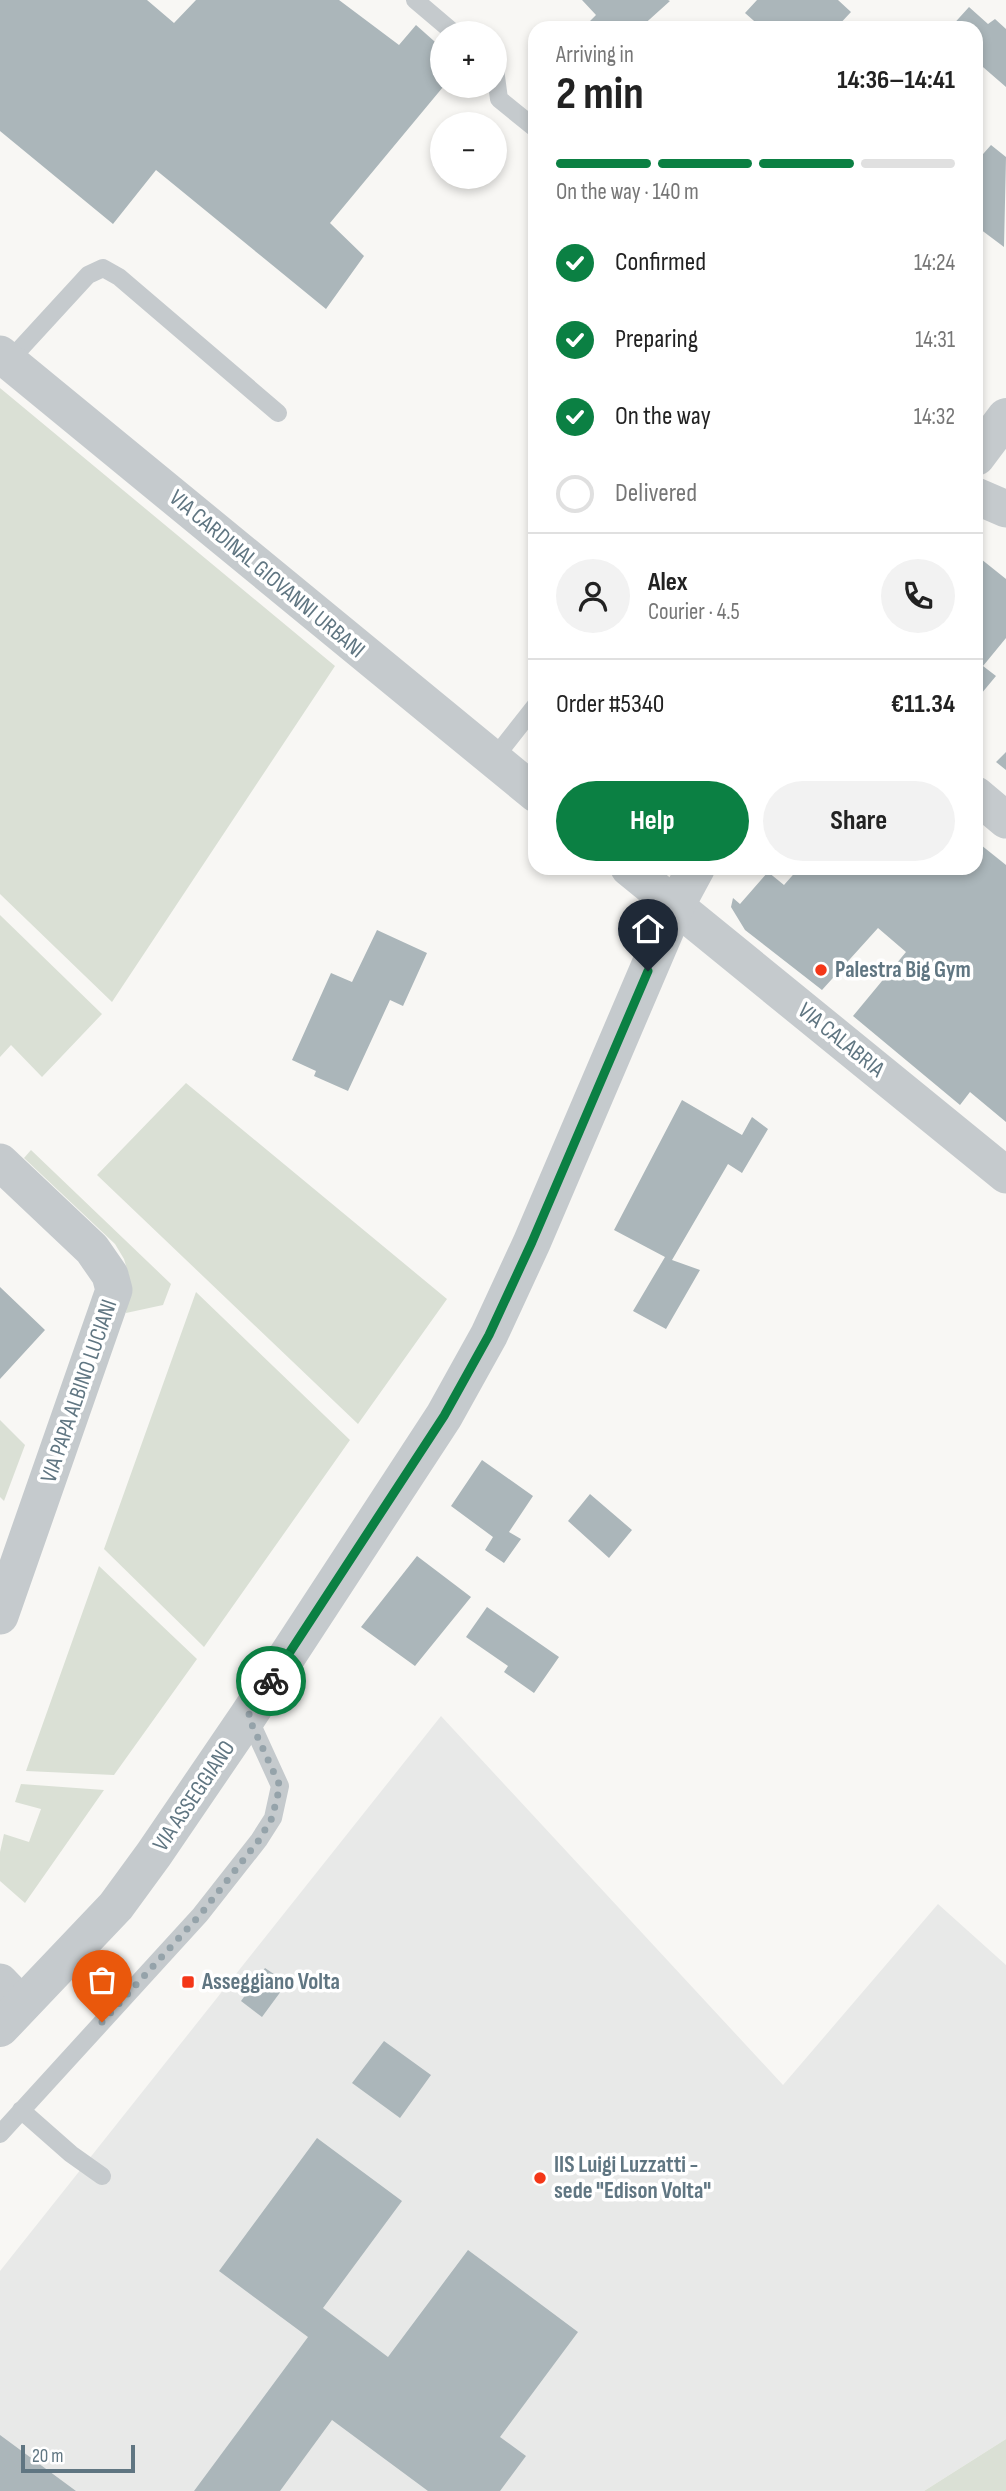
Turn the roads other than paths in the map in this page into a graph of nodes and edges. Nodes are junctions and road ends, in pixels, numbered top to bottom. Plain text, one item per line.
1 (415, 0) edge
2 (440, 21) edge
3 (499, 98) edge
4 (528, 123) edge
5 (5, 357) edge
6 (278, 413) dead end
7 (1006, 417) edge
8 (983, 448) edge
9 (983, 499) edge
10 (1006, 509) edge
11 (528, 715) edge
12 (492, 761) junction
13 (528, 788) edge
14 (983, 801) edge
15 (1006, 820) edge
16 (638, 875) edge
17 (692, 875) edge
18 (676, 905) junction
19 (0, 1162) edge
20 (1006, 1175) edge
21 (0, 1616) edge
22 (248, 1716) junction
23 (7, 2005) edge
24 (21, 2110) junction
25 (0, 2134) edge
26 (102, 2176) dead end

1 - 2 lane
3 - 4 lane
5 - 6 lane
5 - 12 street, VIA CARDINAL GIOVANNI URBANI
7 - 8 street
9 - 10 street
11 - 12 lane
12 - 13 street, VIA CARDINAL GIOVANNI URBANI
14 - 15 street
16 - 18 street
17 - 18 street, VIA ASSEGGIANO
18 - 20 street, VIA CALABRIA
18 - 22 street, VIA ASSEGGIANO
19 - 21 street, VIA PAPA ALBINO LUCIANI
22 - 23 street, VIA ASSEGGIANO
22 - 24 lane
24 - 25 lane
24 - 26 lane

